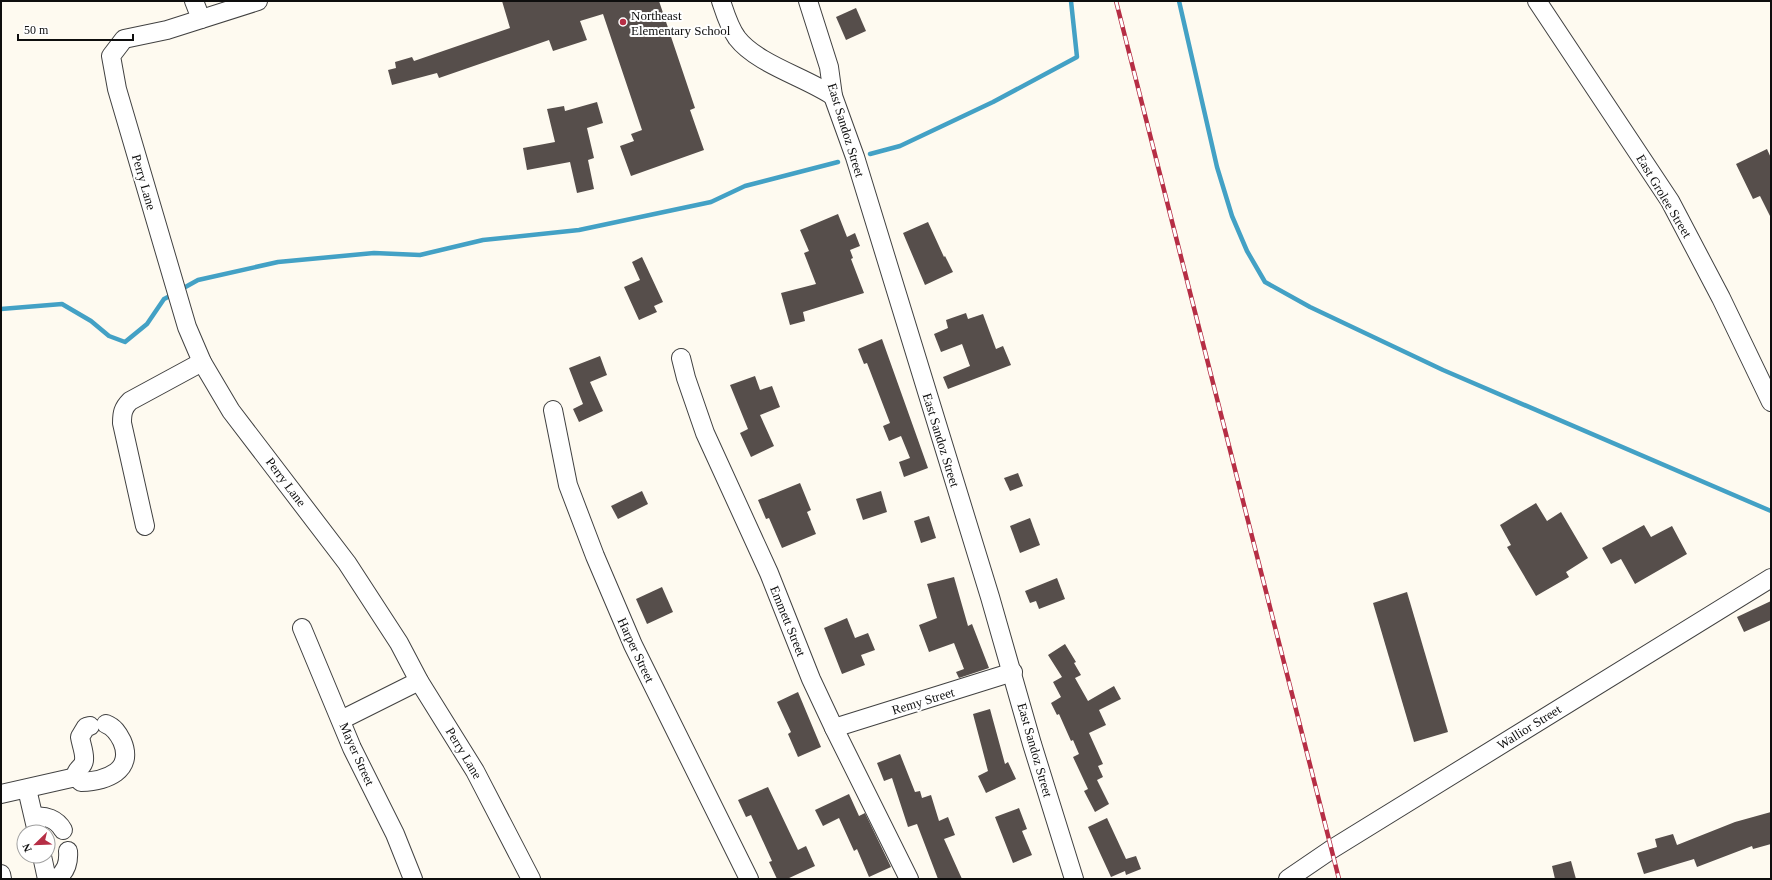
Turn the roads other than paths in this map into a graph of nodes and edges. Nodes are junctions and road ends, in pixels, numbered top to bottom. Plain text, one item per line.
1 (194, 1) edge
2 (258, 1) edge
3 (721, 1) edge
4 (808, 1) edge
5 (1537, 1) edge
6 (201, 19) junction
7 (833, 96) junction
8 (681, 358) dead end
9 (202, 362) junction
10 (1771, 402) edge
11 (553, 410) dead end
12 (145, 526) dead end
13 (1771, 578) edge
14 (302, 628) dead end
15 (1013, 672) junction
16 (419, 681) junction
17 (341, 720) junction
18 (834, 728) junction
19 (76, 777) junction
20 (27, 789) junction
21 (1, 794) edge
22 (35, 824) edge
23 (63, 830) dead end
24 (68, 851) dead end
25 (44, 864) edge
26 (1, 874) edge
27 (2, 879) edge
28 (47, 879) edge
29 (56, 879) edge
30 (413, 879) edge
31 (531, 879) edge
32 (749, 879) edge
33 (909, 879) edge
34 (1074, 879) edge
35 (1288, 879) edge

1 - 6 street
2 - 6 street
3 - 7 street
4 - 7 street, East Sandoz Street
5 - 10 street, East Grolee Street
6 - 9 street, Perry Lane
7 - 15 street, East Sandoz Street
8 - 18 street, Emmett Street
9 - 12 street
9 - 16 street, Perry Lane
11 - 32 street, Harper Street
13 - 35 street, Wallior Street
14 - 17 street, Mayer Street
15 - 18 street, Remy Street
15 - 34 street, East Sandoz Street
16 - 17 street
16 - 31 street, Perry Lane
17 - 30 street, Mayer Street
18 - 33 street, Emmett Street
19 - 19 street
19 - 20 street
20 - 21 street
20 - 22 street
22 - 23 street
24 - 29 street
25 - 28 street
26 - 27 street

